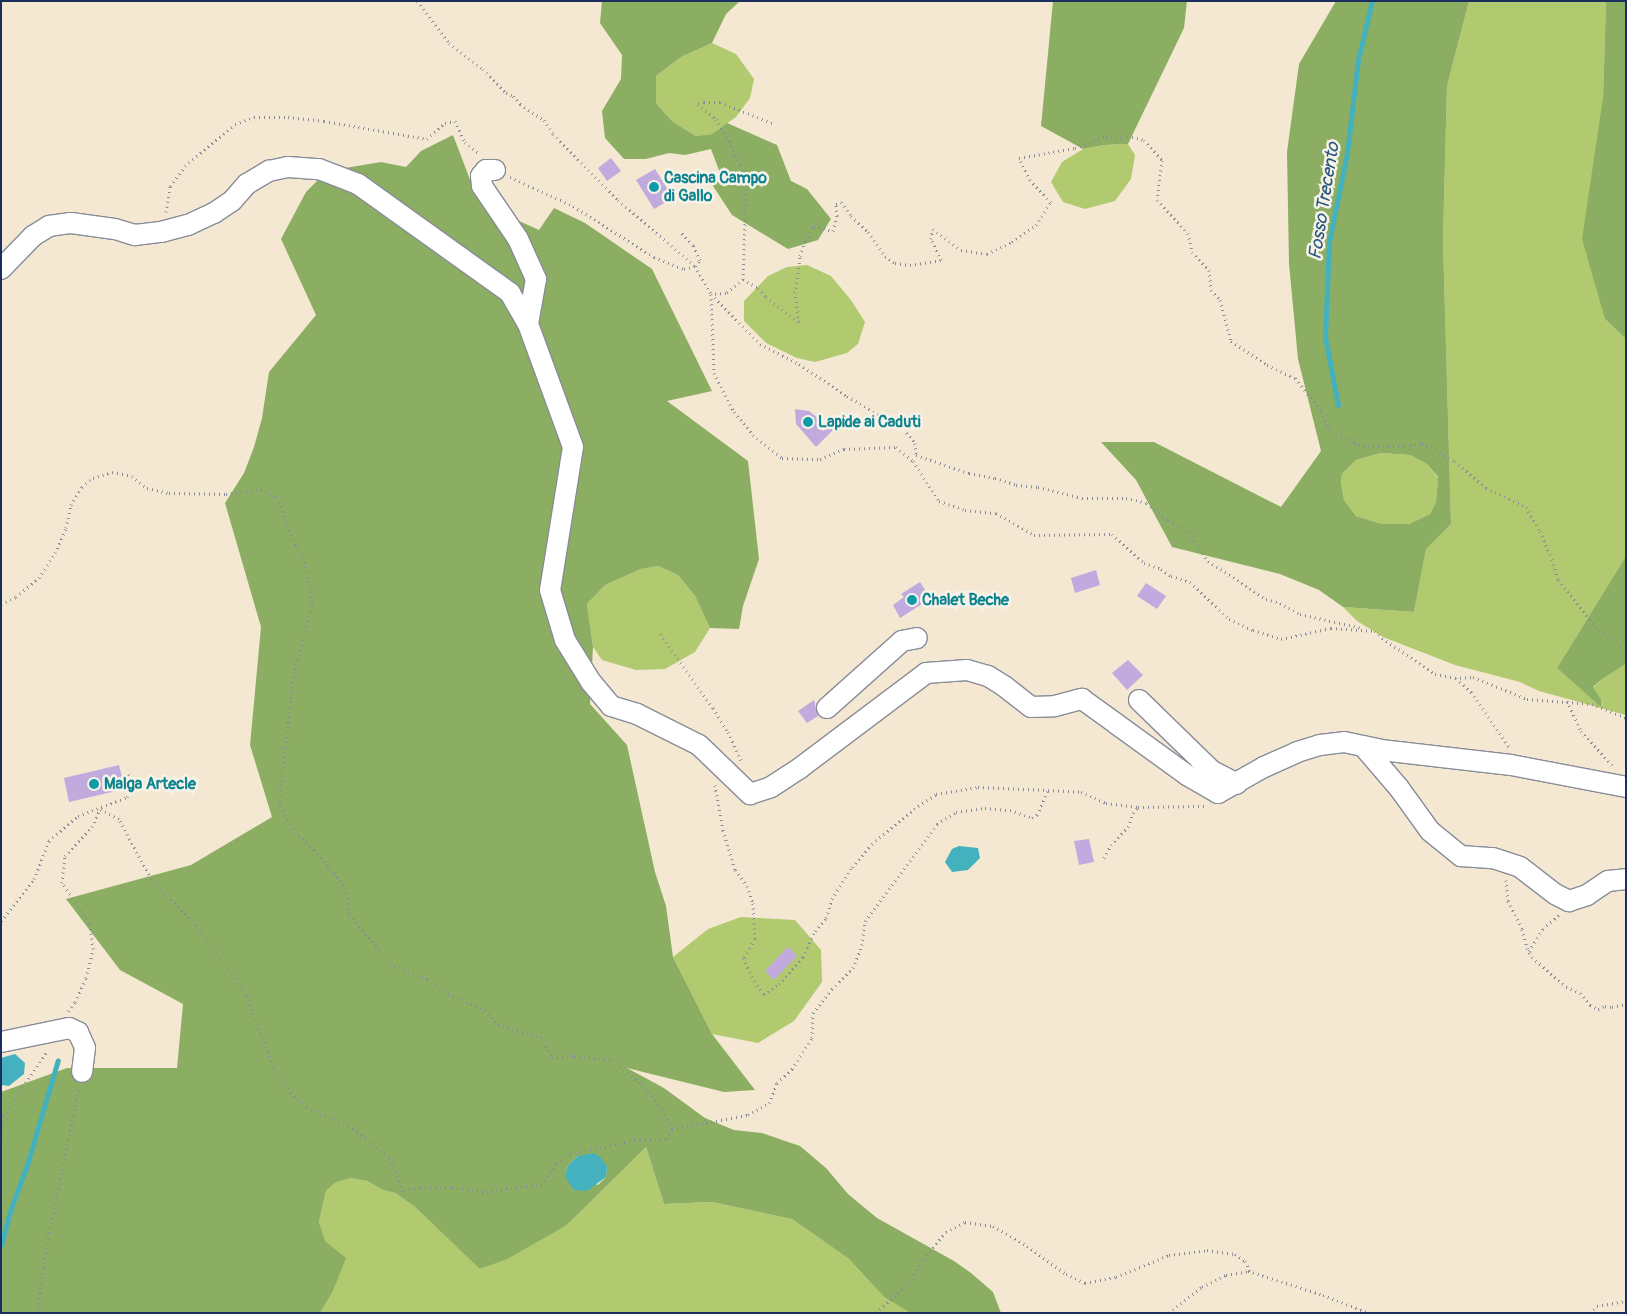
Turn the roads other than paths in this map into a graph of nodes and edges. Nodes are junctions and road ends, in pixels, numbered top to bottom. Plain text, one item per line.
1 (495, 170) road end
2 (1, 269) edge
3 (528, 324) junction
4 (916, 638) dead end
5 (1139, 700) dead end
6 (827, 708) dead end
7 (1363, 746) junction
8 (1622, 780) edge
9 (1230, 787) junction
10 (1626, 879) edge
11 (1, 1042) edge
12 (82, 1072) road end

1 - 3 street
2 - 3 street
3 - 9 street
4 - 6 street
5 - 9 street
7 - 8 street
7 - 9 street
7 - 10 street
11 - 12 street

